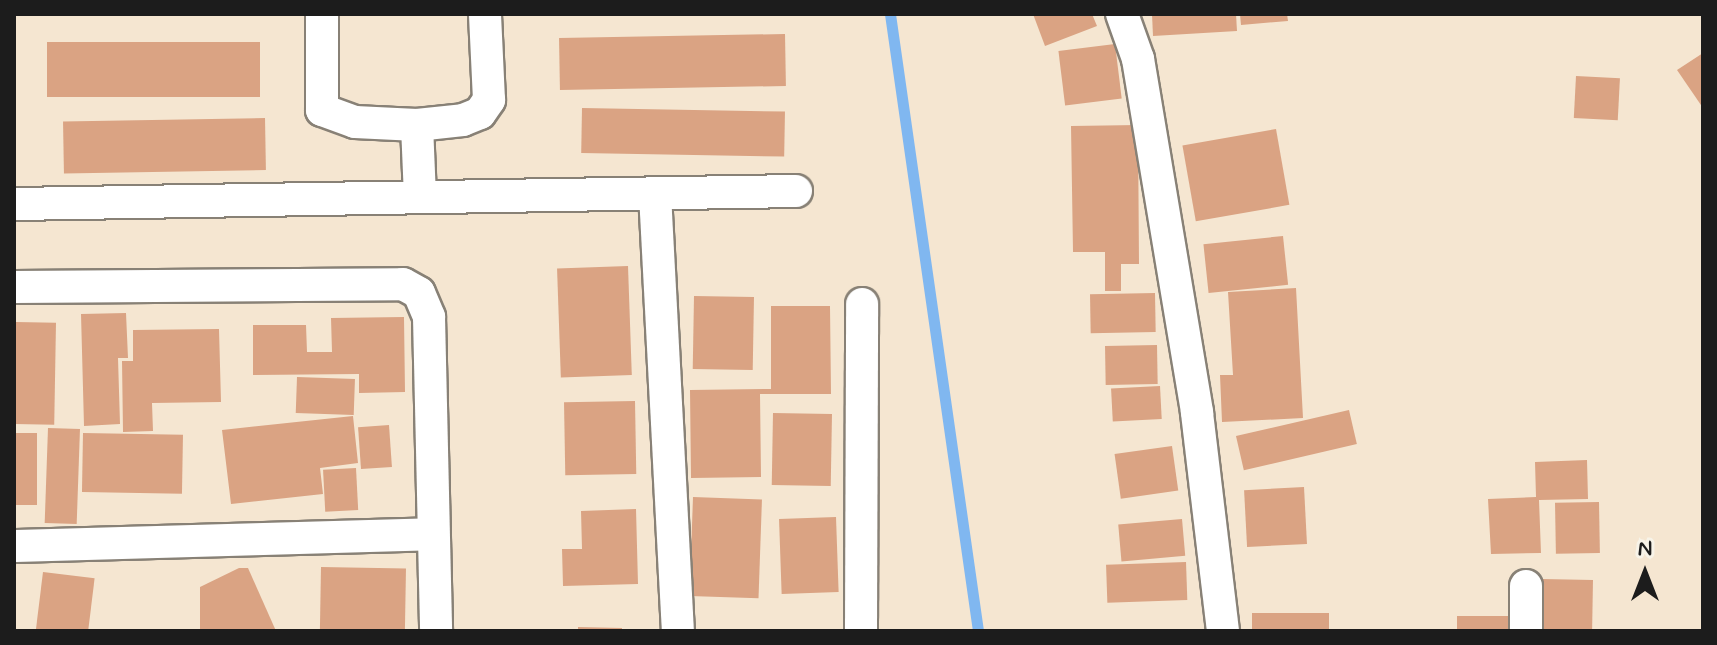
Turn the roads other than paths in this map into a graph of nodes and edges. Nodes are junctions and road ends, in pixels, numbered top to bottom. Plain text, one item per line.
1 (322, 14) edge
2 (485, 14) edge
3 (1122, 14) edge
4 (417, 125) junction
5 (796, 191) dead end
6 (655, 194) junction
7 (420, 197) junction
8 (14, 204) edge
9 (14, 287) edge
10 (862, 304) dead end
11 (433, 534) junction
12 (14, 546) edge
13 (1526, 586) dead end
14 (436, 631) edge
15 (678, 631) edge
16 (861, 631) edge
17 (1223, 631) edge
18 (1526, 631) edge

1 - 4 street
2 - 4 street
3 - 17 street
4 - 7 street
5 - 6 street
6 - 7 street
6 - 15 street
7 - 8 street
9 - 11 street
10 - 16 street
11 - 12 street
11 - 14 street
13 - 18 street

